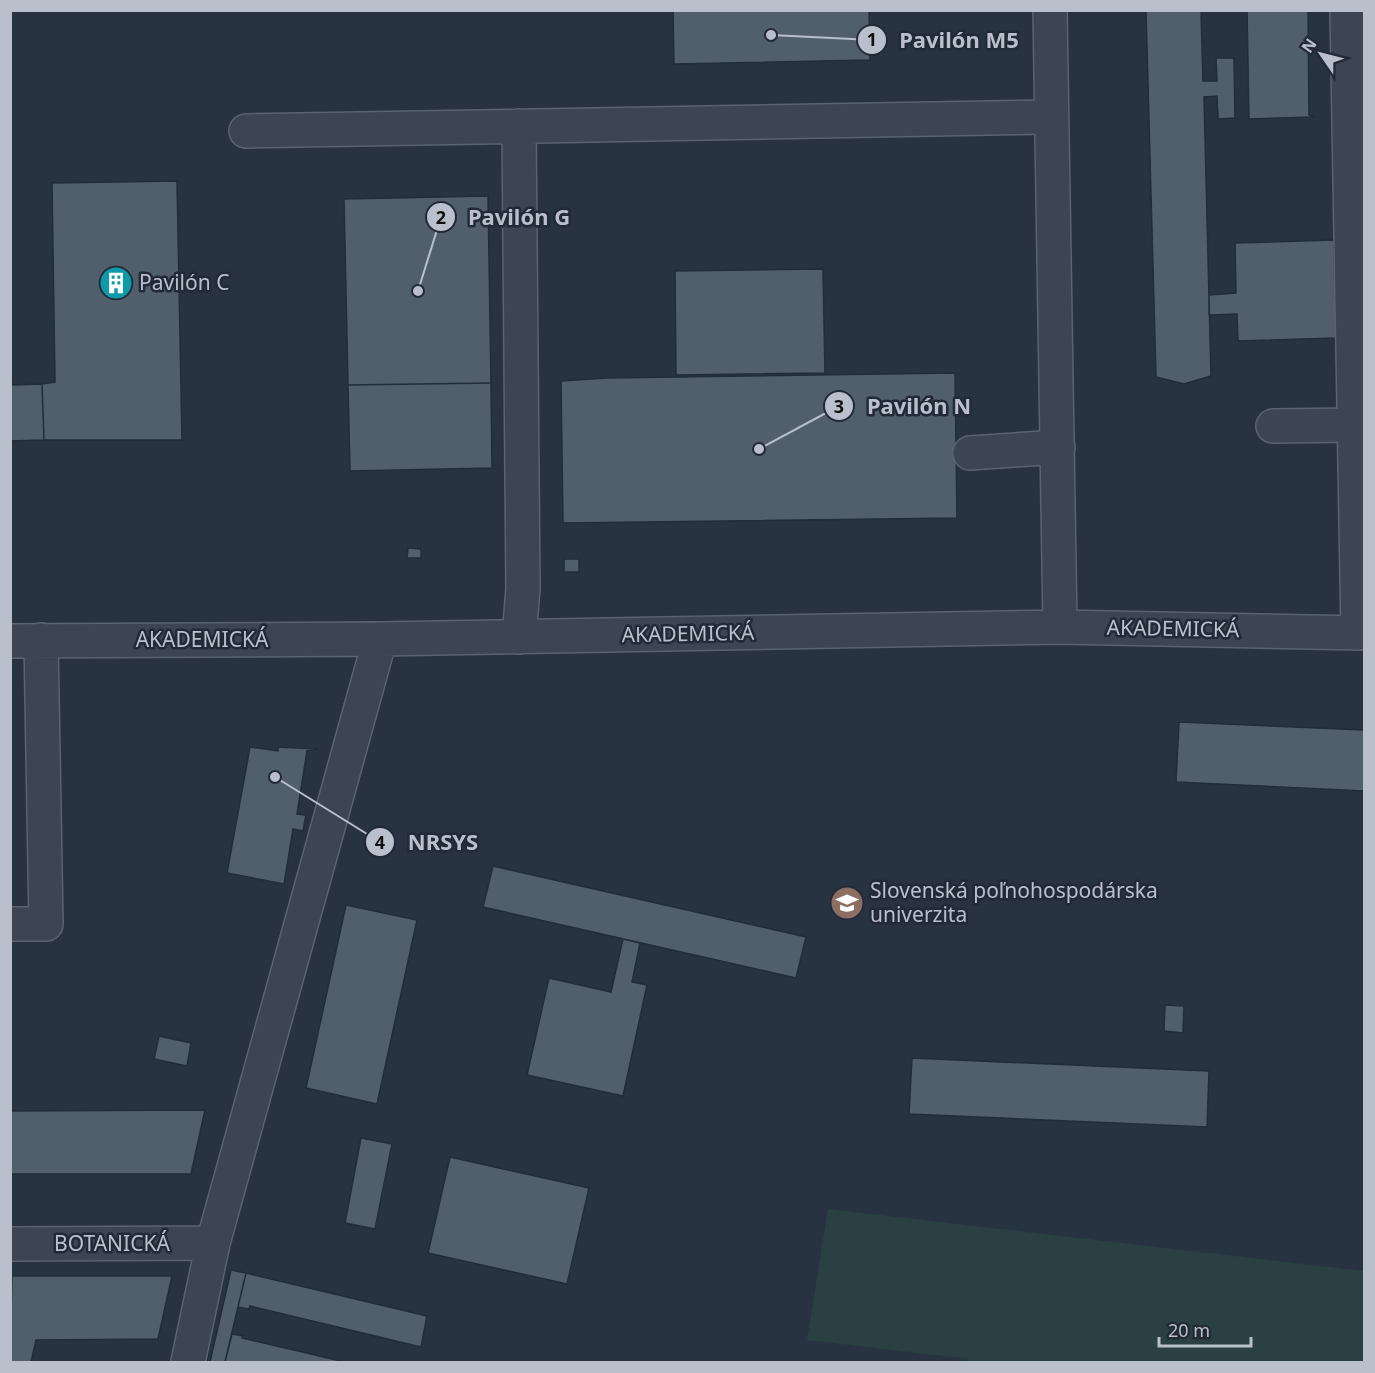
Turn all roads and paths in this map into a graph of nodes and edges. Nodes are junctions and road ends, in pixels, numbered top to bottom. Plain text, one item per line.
1 (1050, 10) edge
2 (1347, 10) edge
3 (1050, 117) junction
4 (519, 126) junction
5 (246, 131) dead end
6 (1355, 425) junction
7 (1273, 426) dead end
8 (1058, 447) junction
9 (970, 453) dead end
10 (1060, 627) junction
11 (1361, 633) edge
12 (519, 637) junction
13 (380, 639) junction
14 (26, 640) edge
15 (10, 924) edge
16 (213, 1243) junction
17 (10, 1244) edge
18 (188, 1362) edge

1 - 3 street
2 - 6 street
3 - 4 street
3 - 8 street
4 - 5 street
4 - 12 street
6 - 7 street
6 - 11 street
8 - 9 street
8 - 10 street
10 - 11 street, AKADEMICKÁ
10 - 12 street, AKADEMICKÁ
12 - 13 street, AKADEMICKÁ
13 - 14 street, AKADEMICKÁ
13 - 16 street
14 - 15 street
16 - 17 street, BOTANICKÁ
16 - 18 street

